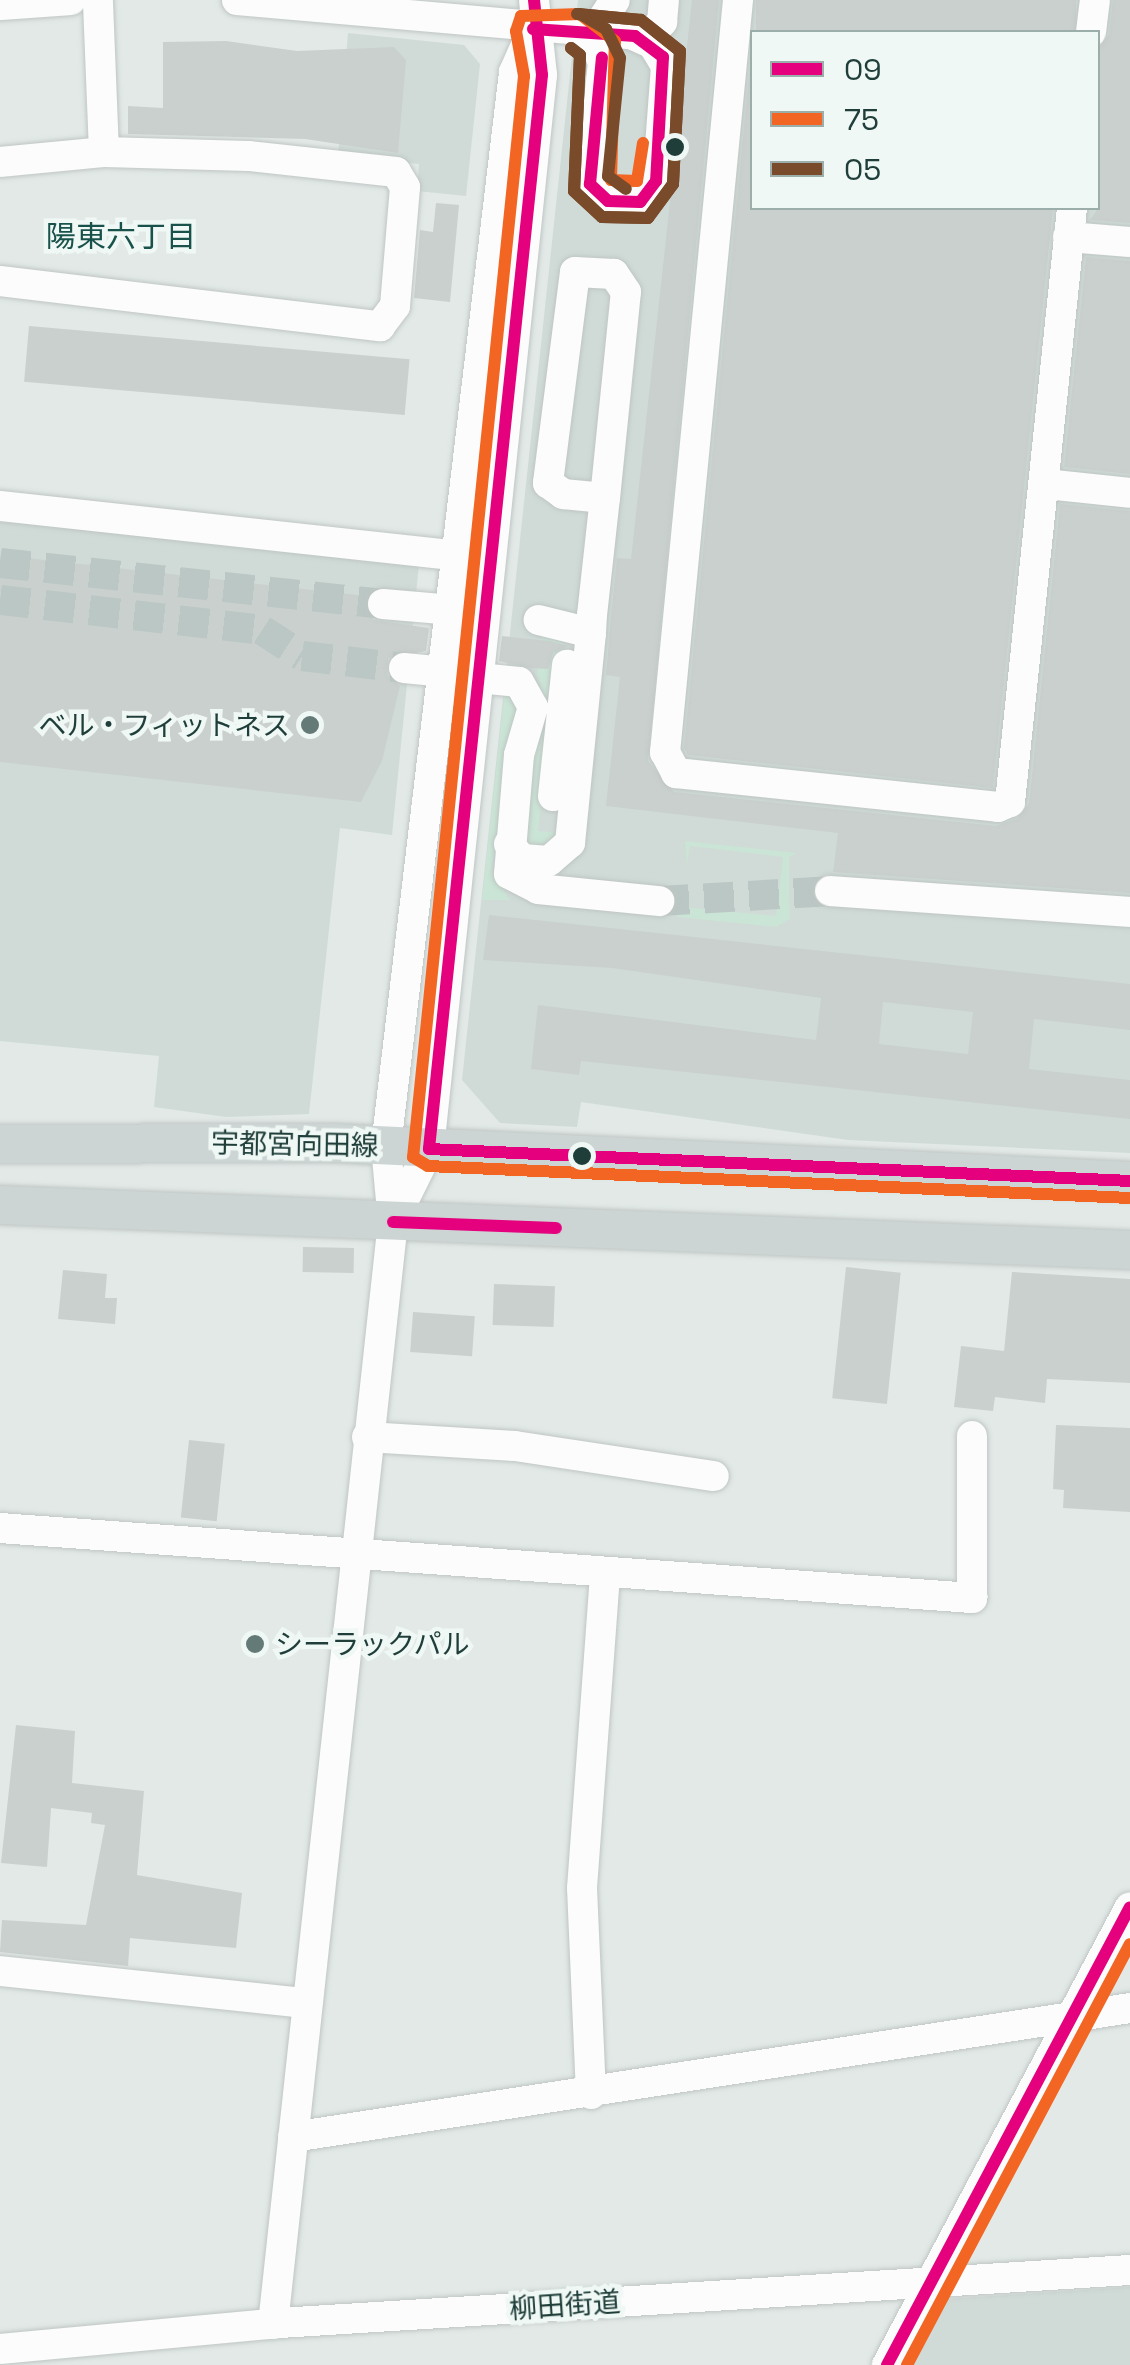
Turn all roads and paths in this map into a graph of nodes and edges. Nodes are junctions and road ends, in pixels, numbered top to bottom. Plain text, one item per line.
1 (71, 0) edge
2 (98, 0) edge
3 (238, 0) edge
4 (615, 0) edge
5 (664, 0) edge
6 (738, 0) edge
7 (1095, 0) edge
8 (0, 5) edge
9 (533, 14) edge
10 (1092, 30) edge
11 (576, 31) junction
12 (635, 36) junction
13 (104, 152) junction
14 (0, 162) edge
15 (1070, 222) edge
16 (1130, 242) edge
17 (0, 281) edge
18 (1046, 484) junction
19 (1130, 492) edge
20 (604, 498) junction
21 (0, 506) edge
22 (460, 556) junction
23 (384, 604) tunnel mouth
24 (453, 610) junction
25 (486, 615) junction
26 (539, 620) junction
27 (588, 625) junction
28 (404, 668) tunnel mouth
29 (446, 672) junction
30 (479, 678) junction
31 (553, 796) dead end
32 (508, 844) junction
33 (830, 890) tunnel mouth
34 (659, 901) tunnel mouth
35 (1130, 912) edge
36 (0, 1144) edge
37 (386, 1146) junction
38 (429, 1149) junction
39 (1130, 1181) edge
40 (0, 1205) edge
41 (393, 1222) junction
42 (1130, 1250) edge
43 (368, 1436) junction
44 (972, 1436) dead end
45 (714, 1476) dead end
46 (0, 1528) edge
47 (353, 1556) junction
48 (605, 1576) junction
49 (1130, 1907) edge
50 (0, 1970) edge
51 (306, 2003) junction
52 (1130, 2008) edge
53 (1072, 2018) junction
54 (591, 2094) junction
55 (293, 2137) junction
56 (1130, 2270) edge
57 (931, 2283) junction
58 (273, 2324) junction
59 (0, 2349) edge
60 (887, 2365) edge

1 - 8 street
2 - 13 street
3 - 9 street
4 - 11 street
5 - 12 street
6 - 18 street
7 - 10 street
9 - 11 street
9 - 22 street
9 - 25 street
11 - 12 street
11 - 12 street
13 - 14 street
13 - 17 street
15 - 16 street
15 - 18 street
18 - 19 street
20 - 20 street
20 - 27 street
21 - 22 street
22 - 24 street
23 - 24 street
24 - 29 street
25 - 26 street
25 - 30 street
26 - 27 street
26 - 31 street
27 - 32 street
28 - 29 street
29 - 37 street
30 - 32 street
30 - 38 street
32 - 34 street
33 - 35 street
36 - 37 main road, 宇都宮向田線
37 - 38 main road, 宇都宮向田線
37 - 41 street
38 - 39 main road, 宇都宮向田線
38 - 41 street
40 - 41 main road
41 - 42 main road
41 - 43 street
43 - 45 street
43 - 47 street
44 - 48 street
46 - 47 street
47 - 48 street
47 - 51 street
48 - 54 street
49 - 53 street
50 - 51 street
51 - 55 street
52 - 53 street
53 - 54 street
53 - 57 street
54 - 55 street
55 - 58 street
56 - 57 street, 柳田街道
57 - 58 street, 柳田街道
57 - 60 street
58 - 59 street, 柳田街道

